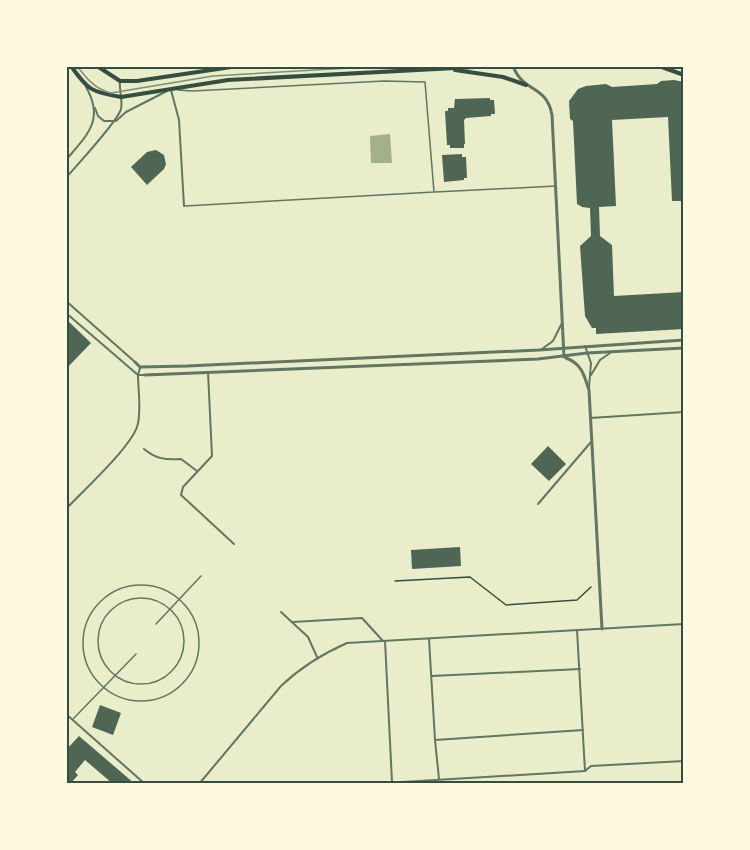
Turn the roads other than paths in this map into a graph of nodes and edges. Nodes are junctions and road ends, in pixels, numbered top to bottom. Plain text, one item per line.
1 (71, 66) edge
2 (98, 66) edge
3 (238, 66) edge
4 (493, 66) edge
5 (513, 66) edge
6 (659, 66) edge
7 (440, 68) junction
8 (684, 75) edge
9 (120, 81) junction
10 (525, 85) junction
11 (86, 87) junction
12 (171, 89) junction
13 (121, 97) junction
14 (95, 108) junction
15 (116, 121) junction
16 (66, 160) edge
17 (66, 178) edge
18 (556, 186) junction
19 (434, 192) junction
20 (184, 206) joint
21 (66, 301) edge
22 (66, 313) edge
23 (562, 323) junction
24 (684, 340) edge
25 (585, 345) junction
26 (563, 348) junction
27 (684, 348) edge
28 (539, 350) junction
29 (612, 352) junction
30 (587, 353) junction
31 (564, 357) junction
32 (135, 362) joint
33 (140, 367) junction
34 (208, 372) junction
35 (138, 375) junction
36 (145, 375) joint
37 (590, 378) junction
38 (589, 390) junction
39 (684, 412) edge
40 (590, 418) junction
41 (592, 441) junction
42 (144, 449) dead end
43 (197, 472) junction
44 (538, 504) dead end
45 (66, 509) edge
46 (234, 544) dead end
47 (201, 576) dead end
48 (180, 599) junction
49 (170, 609) junction
50 (281, 612) dead end
51 (292, 622) junction
52 (156, 624) dead end
53 (684, 624) edge
54 (602, 629) junction
55 (577, 630) junction
56 (429, 639) junction
57 (384, 641) junction
58 (136, 654) dead end
59 (317, 657) junction
60 (580, 669) junction
61 (116, 676) junction
62 (432, 676) junction
63 (103, 688) junction
64 (66, 714) edge
65 (72, 720) junction
66 (583, 730) junction
67 (435, 740) junction
68 (684, 761) edge
69 (585, 771) junction
70 (439, 779) junction
71 (392, 782) junction
72 (145, 784) edge
73 (199, 784) edge
74 (369, 784) edge

1 - 11 main road
2 - 9 main road
3 - 9 main road
4 - 7 main road
5 - 10 street
6 - 8 main road
7 - 10 main road
7 - 12 main road
9 - 13 street
10 - 18 street
11 - 13 main road
11 - 14 street
12 - 13 main road
12 - 15 street
12 - 19 street
12 - 20 street
13 - 15 street
14 - 15 street
14 - 16 street
15 - 17 street
18 - 19 street
18 - 23 street
19 - 20 street
21 - 32 street
22 - 35 street
23 - 26 street
23 - 28 street
24 - 25 street
25 - 26 street
25 - 30 street
26 - 28 street
26 - 31 street
27 - 29 street
28 - 33 street
29 - 30 street
29 - 37 street
30 - 31 street
30 - 37 street
31 - 34 street
31 - 38 street
32 - 33 street
33 - 35 street
34 - 36 street
34 - 43 street
35 - 36 street
35 - 45 street
37 - 38 street
38 - 40 street
39 - 40 street
40 - 41 street
41 - 44 street
41 - 54 street
42 - 43 street
43 - 46 street
47 - 48 street
48 - 49 street
48 - 63 street
48 - 63 street
49 - 52 street
49 - 61 street
49 - 61 street
50 - 51 street
51 - 57 street
51 - 59 street
53 - 54 street
54 - 55 street
55 - 56 street
55 - 60 street
56 - 57 street
56 - 62 street
57 - 59 street
57 - 71 street
58 - 61 street
59 - 73 street
60 - 62 street
60 - 66 street
61 - 63 street
62 - 67 street
63 - 65 street
64 - 65 street
65 - 72 street
66 - 67 street
66 - 69 street
67 - 70 street
68 - 69 street
69 - 70 street
70 - 71 street
71 - 74 street

